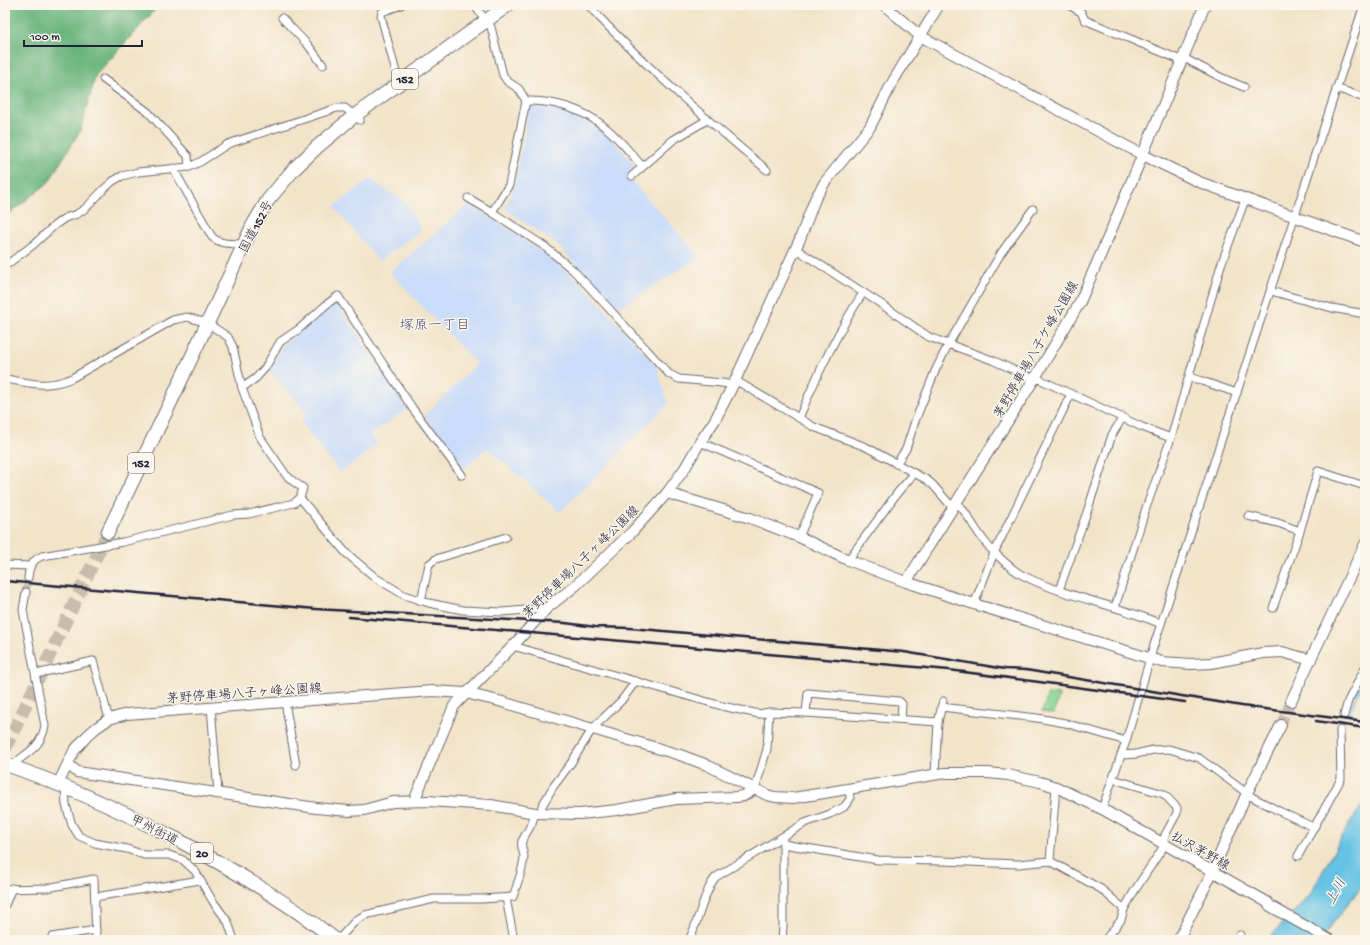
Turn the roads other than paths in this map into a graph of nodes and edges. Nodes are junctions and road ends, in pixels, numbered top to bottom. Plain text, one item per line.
1 (402, 5) edge
2 (474, 5) edge
3 (508, 5) edge
4 (588, 5) edge
5 (884, 5) edge
6 (939, 5) edge
7 (1069, 5) edge
8 (1205, 5) edge
9 (1364, 5) edge
10 (282, 18) dead end
11 (487, 21) junction
12 (920, 36) junction
13 (1183, 59) junction
14 (323, 64) dead end
15 (103, 79) dead end
16 (400, 83) junction
17 (1244, 87) dead end
18 (1336, 88) junction
19 (1365, 98) edge
20 (526, 101) junction
21 (357, 118) junction
22 (707, 120) junction
23 (1143, 155) junction
24 (642, 166) junction
25 (189, 167) junction
26 (173, 168) junction
27 (767, 170) dead end
28 (632, 176) dead end
29 (468, 198) dead end
30 (1245, 200) junction
31 (1033, 209) dead end
32 (492, 212) junction
33 (1295, 216) junction
34 (1365, 242) edge
35 (244, 245) junction
36 (796, 249) junction
37 (5, 266) edge
38 (1271, 291) junction
39 (863, 293) junction
40 (1365, 314) edge
41 (207, 323) junction
42 (948, 345) junction
43 (1190, 377) junction
44 (1034, 378) junction
45 (5, 379) edge
46 (734, 383) junction
47 (242, 388) junction
48 (1237, 393) junction
49 (1071, 394) junction
50 (1123, 417) junction
51 (799, 418) junction
52 (1171, 438) junction
53 (700, 442) junction
54 (896, 464) junction
55 (914, 474) junction
56 (462, 475) dead end
57 (1365, 486) edge
58 (667, 493) junction
59 (300, 498) junction
60 (955, 505) junction
61 (1248, 516) dead end
62 (1300, 531) junction
63 (108, 532) tunnel mouth
64 (506, 537) dead end
65 (799, 537) junction
66 (1365, 544) edge
67 (994, 553) junction
68 (848, 560) junction
69 (5, 565) edge
70 (29, 566) junction
71 (28, 578) tunnel mouth
72 (906, 582) junction
73 (1059, 590) junction
74 (26, 592) tunnel mouth
75 (421, 600) junction
76 (974, 604) junction
77 (1116, 607) junction
78 (547, 608) junction
79 (1273, 608) dead end
80 (1162, 624) junction
81 (513, 646) junction
82 (1151, 658) junction
83 (1311, 660) junction
84 (1365, 668) edge
85 (36, 674) junction
86 (636, 681) junction
87 (466, 693) junction
88 (1292, 701) tunnel mouth
89 (285, 702) junction
90 (211, 707) junction
91 (769, 712) junction
92 (806, 713) junction
93 (1344, 715) tunnel mouth
94 (109, 720) junction
95 (901, 720) junction
96 (938, 722) junction
97 (1280, 725) tunnel mouth
98 (593, 728) junction
99 (1340, 730) tunnel mouth
100 (1126, 741) junction
101 (1121, 755) junction
102 (68, 764) junction
103 (8, 765) edge
104 (296, 765) dead end
105 (935, 774) junction
106 (1113, 779) junction
107 (61, 786) junction
108 (1056, 787) junction
109 (755, 789) junction
110 (849, 789) junction
111 (218, 792) junction
112 (1247, 793) junction
113 (414, 801) junction
114 (1102, 809) junction
115 (538, 813) junction
116 (1313, 826) junction
117 (783, 840) junction
118 (1163, 844) junction
119 (1298, 856) dead end
120 (1050, 861) junction
121 (1212, 870) junction
122 (200, 880) junction
123 (9, 888) edge
124 (95, 897) junction
125 (506, 898) junction
126 (5, 905) edge
127 (1124, 909) junction
128 (96, 930) junction
129 (334, 939) edge
130 (50, 940) edge
131 (96, 940) edge
132 (234, 940) edge
133 (514, 940) edge
134 (689, 940) edge
135 (782, 940) edge
136 (1105, 940) edge
137 (1178, 940) edge
138 (1330, 940) edge

1 - 16 street
2 - 11 street
3 - 11 highway, 国道152号 / 152
4 - 22 street
5 - 12 street
6 - 12 street, 茅野停車場八子ヶ峰公園線
7 - 13 street
8 - 13 street, 茅野停車場八子ケ峰公園線
9 - 18 street
10 - 14 street
11 - 16 highway, 国道152号 / 152
11 - 20 street
12 - 23 street
12 - 36 street, 茅野停車場八子ヶ峰公園線
13 - 17 street
13 - 23 street, 茅野停車場八子ケ峰公園線
15 - 25 street
16 - 21 highway, 国道152号 / 152
18 - 19 street
18 - 33 street
20 - 24 street
20 - 32 street
21 - 25 street
21 - 35 highway, 国道152号 / 152
22 - 24 street
22 - 27 street
23 - 30 street
23 - 44 street, 茅野停車場八子ケ峰公園線
24 - 28 street
25 - 26 street
26 - 35 street
26 - 37 street
29 - 32 street
30 - 33 street
30 - 43 street
31 - 42 street
32 - 46 street
33 - 34 street
33 - 38 street
35 - 41 highway, 国道152号 / 152
36 - 39 street
36 - 46 street, 茅野停車場八子ヶ峰公園線
38 - 40 street
38 - 48 street
39 - 42 street
39 - 51 street
41 - 45 street
41 - 47 street
41 - 63 highway, 国道152号 / 152
42 - 44 street
42 - 54 street
43 - 48 street
43 - 52 street
44 - 49 street
44 - 60 street, 茅野停車場八子ケ峰公園線
46 - 51 street
46 - 53 street, 茅野停車場八子ヶ峰公園線
47 - 56 street
47 - 59 street
48 - 80 street
49 - 50 street
49 - 67 street
50 - 52 street
50 - 73 street
51 - 54 street
52 - 77 street
53 - 58 street, 茅野停車場八子ヶ峰公園線
53 - 65 street
54 - 55 street
55 - 60 street
55 - 68 street
57 - 62 street
58 - 65 street
58 - 78 street, 茅野停車場八子ヶ峰公園線
59 - 70 street
59 - 75 street
60 - 67 street
60 - 72 street, 茅野停車場八子ケ峰公園線
61 - 62 street
62 - 79 street
64 - 75 street
65 - 68 street
66 - 83 street
67 - 73 street
67 - 76 street
68 - 72 street
69 - 70 street
70 - 71 street
72 - 76 street
73 - 77 street
74 - 85 street
75 - 78 street
76 - 82 street
77 - 80 street
78 - 81 street, 茅野停車場八子ヶ峰公園線
80 - 82 street
81 - 86 street
81 - 87 street, 茅野停車場八子ヶ峰公園線
82 - 83 street
82 - 100 street
83 - 88 street
84 - 93 street
85 - 94 street
85 - 103 street
86 - 91 street
86 - 98 street
87 - 89 street, 茅野停車場八子ヶ峰公園線
87 - 98 street, 茅野停車場八子ヶ峰公園線
87 - 113 street
89 - 90 street, 茅野停車場八子ヶ峰公園線
89 - 104 street
90 - 94 street, 茅野停車場八子ヶ峰公園線
90 - 111 street
91 - 92 street
91 - 109 street
92 - 95 street
92 - 95 street
94 - 102 street, 茅野停車場八子ヶ峰公園線
95 - 96 street
96 - 100 street
96 - 105 street
97 - 112 street
98 - 109 street, 茅野停車場八子ヶ峰公園線
98 - 115 street
99 - 116 street
100 - 101 street
101 - 106 street
101 - 112 street
102 - 107 street, 茅野停車場八子ヶ峰公園線
102 - 111 street
103 - 107 highway, 甲州街道 / 20
105 - 108 street, 払沢茅野線
105 - 110 street
106 - 114 street
106 - 118 street
107 - 122 street
107 - 129 highway, 甲州街道 / 20
108 - 114 street, 払沢茅野線
108 - 120 street
109 - 110 street, 茅野停車場八子ヶ峰公園線
109 - 115 street
110 - 117 street
111 - 113 street
112 - 116 street
112 - 121 street
113 - 115 street
114 - 118 street, 払沢茅野線
115 - 125 street
116 - 119 street
117 - 120 street
117 - 134 street
117 - 135 street
118 - 121 street, 払沢茅野線
118 - 127 street
120 - 127 street
121 - 137 street
121 - 138 street, 払沢茅野線
122 - 124 street
122 - 132 street
123 - 124 street
123 - 126 street
124 - 128 street
125 - 129 street
125 - 133 street
127 - 136 street
128 - 130 street
128 - 131 street

